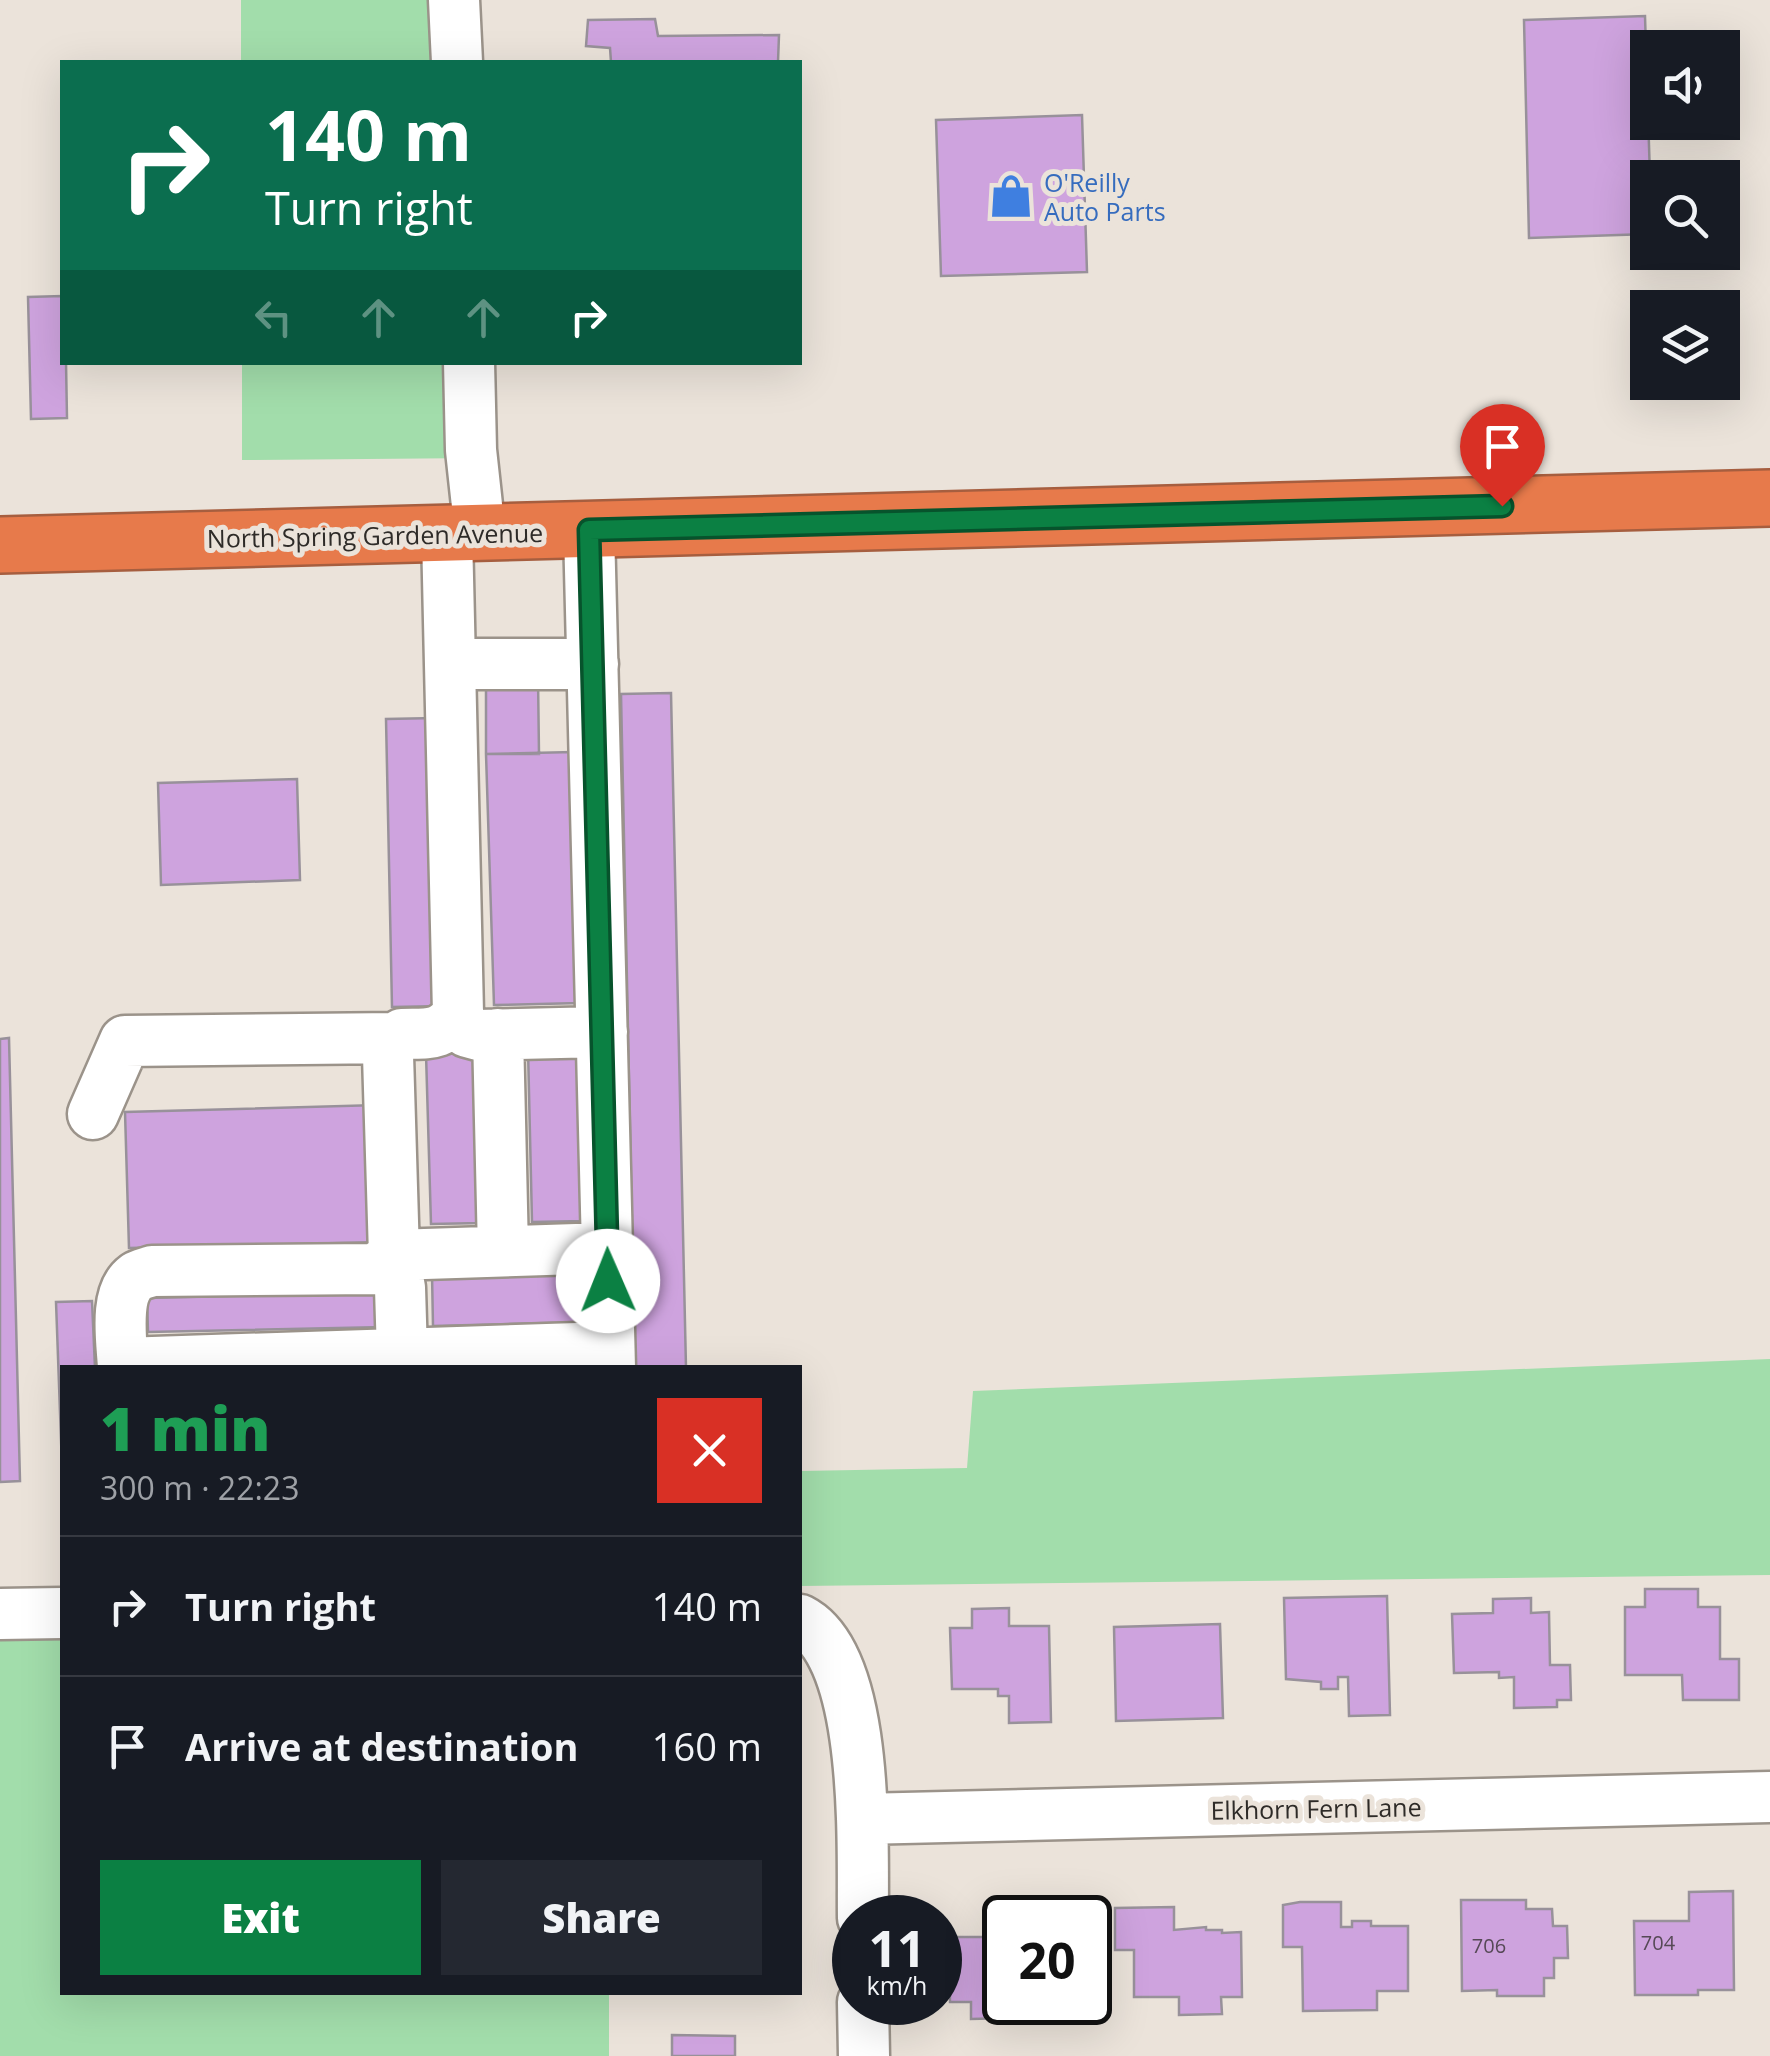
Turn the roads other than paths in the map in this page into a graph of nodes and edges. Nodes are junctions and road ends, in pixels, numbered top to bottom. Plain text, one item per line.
1 (454, 0) edge
2 (457, 60) edge
3 (469, 365) edge
4 (1770, 498) edge
5 (589, 530) junction
6 (463, 533) junction
7 (0, 546) edge
8 (450, 664) junction
9 (592, 664) junction
10 (448, 1027) junction
11 (602, 1032) junction
12 (498, 1034) junction
13 (397, 1038) junction
14 (93, 1114) dead end
15 (607, 1248) junction
16 (503, 1252) junction
17 (394, 1255) junction
18 (402, 1354) junction
19 (610, 1358) edge
20 (123, 1365) edge
21 (60, 1613) edge
22 (0, 1614) edge
23 (802, 1621) edge
24 (1770, 1797) edge
25 (862, 1819) junction
26 (863, 1895) edge
27 (863, 2025) edge
28 (864, 2056) edge

1 - 2 street
3 - 6 street
4 - 5 highway, North Spring Garden Avenue
5 - 6 highway, North Spring Garden Avenue
5 - 9 street
6 - 7 highway, North Spring Garden Avenue
6 - 8 street
8 - 9 street
8 - 10 street
9 - 11 street
10 - 12 street
10 - 13 street
11 - 12 street
11 - 15 street
12 - 16 street
13 - 14 street
13 - 17 street
15 - 16 street
15 - 19 street
16 - 17 street
17 - 18 street
17 - 20 street
18 - 19 street
18 - 20 street
21 - 22 street
23 - 25 street
24 - 25 street, Elkhorn Fern Lane
25 - 26 street
27 - 28 street

